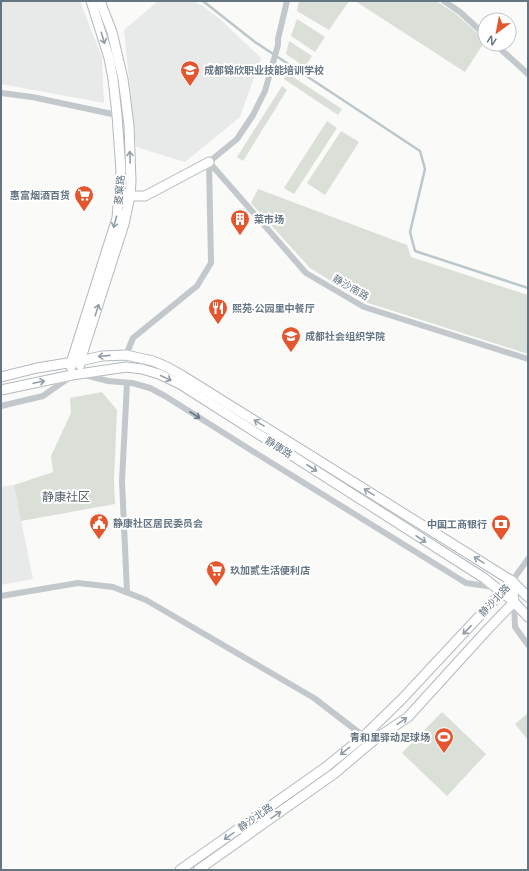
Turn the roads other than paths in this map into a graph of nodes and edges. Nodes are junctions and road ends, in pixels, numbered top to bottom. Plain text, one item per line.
1 (90, 1) edge
2 (100, 1) edge
3 (287, 1) edge
4 (444, 1) edge
5 (477, 28) edge
6 (504, 52) edge
7 (528, 74) edge
8 (1, 93) edge
9 (117, 115) junction
10 (209, 162) junction
11 (119, 196) junction
12 (130, 196) junction
13 (126, 355) junction
14 (528, 359) edge
15 (76, 362) junction
16 (75, 375) junction
17 (1, 377) edge
18 (127, 383) junction
19 (1, 390) edge
20 (1, 406) edge
21 (528, 559) edge
22 (512, 581) junction
23 (499, 590) junction
24 (127, 592) junction
25 (1, 596) edge
26 (528, 597) edge
27 (514, 602) junction
28 (528, 617) edge
29 (528, 645) edge
30 (363, 736) junction
31 (372, 743) junction
32 (180, 870) edge
33 (198, 870) edge

1 -> 9 street, 菱窠路
12 -> 2 street, 菱窠路
3 - 10 street
4 - 5 street
6 - 7 street
8 - 9 street
9 - 11 street, 菱窠路
10 - 12 street
10 - 13 street
10 - 14 street, 静沙南路
11 - 12 street
11 -> 15 street, 菱窠路
15 -> 12 street, 菱窠路
13 -> 15 street, 静康路
22 -> 13 street, 静康路
15 - 16 street, 菱窠路
15 - 17 street, 静康路
16 - 18 street
19 -> 16 street, 静康路
16 - 20 street
16 -> 23 street, 静康路
18 -> 23 street
18 - 24 street
21 - 22 street
22 - 23 street, 静沙北路
22 - 26 street, 静康路
22 - 27 street, 静沙北路
23 - 27 street, 静康路
23 -> 30 street, 静沙北路
24 - 25 street
24 - 30 street
27 - 28 street, 静康路
27 - 29 street
31 -> 27 street, 静沙北路
30 - 31 street
30 -> 32 street, 静沙北路
33 -> 31 street, 静沙北路

